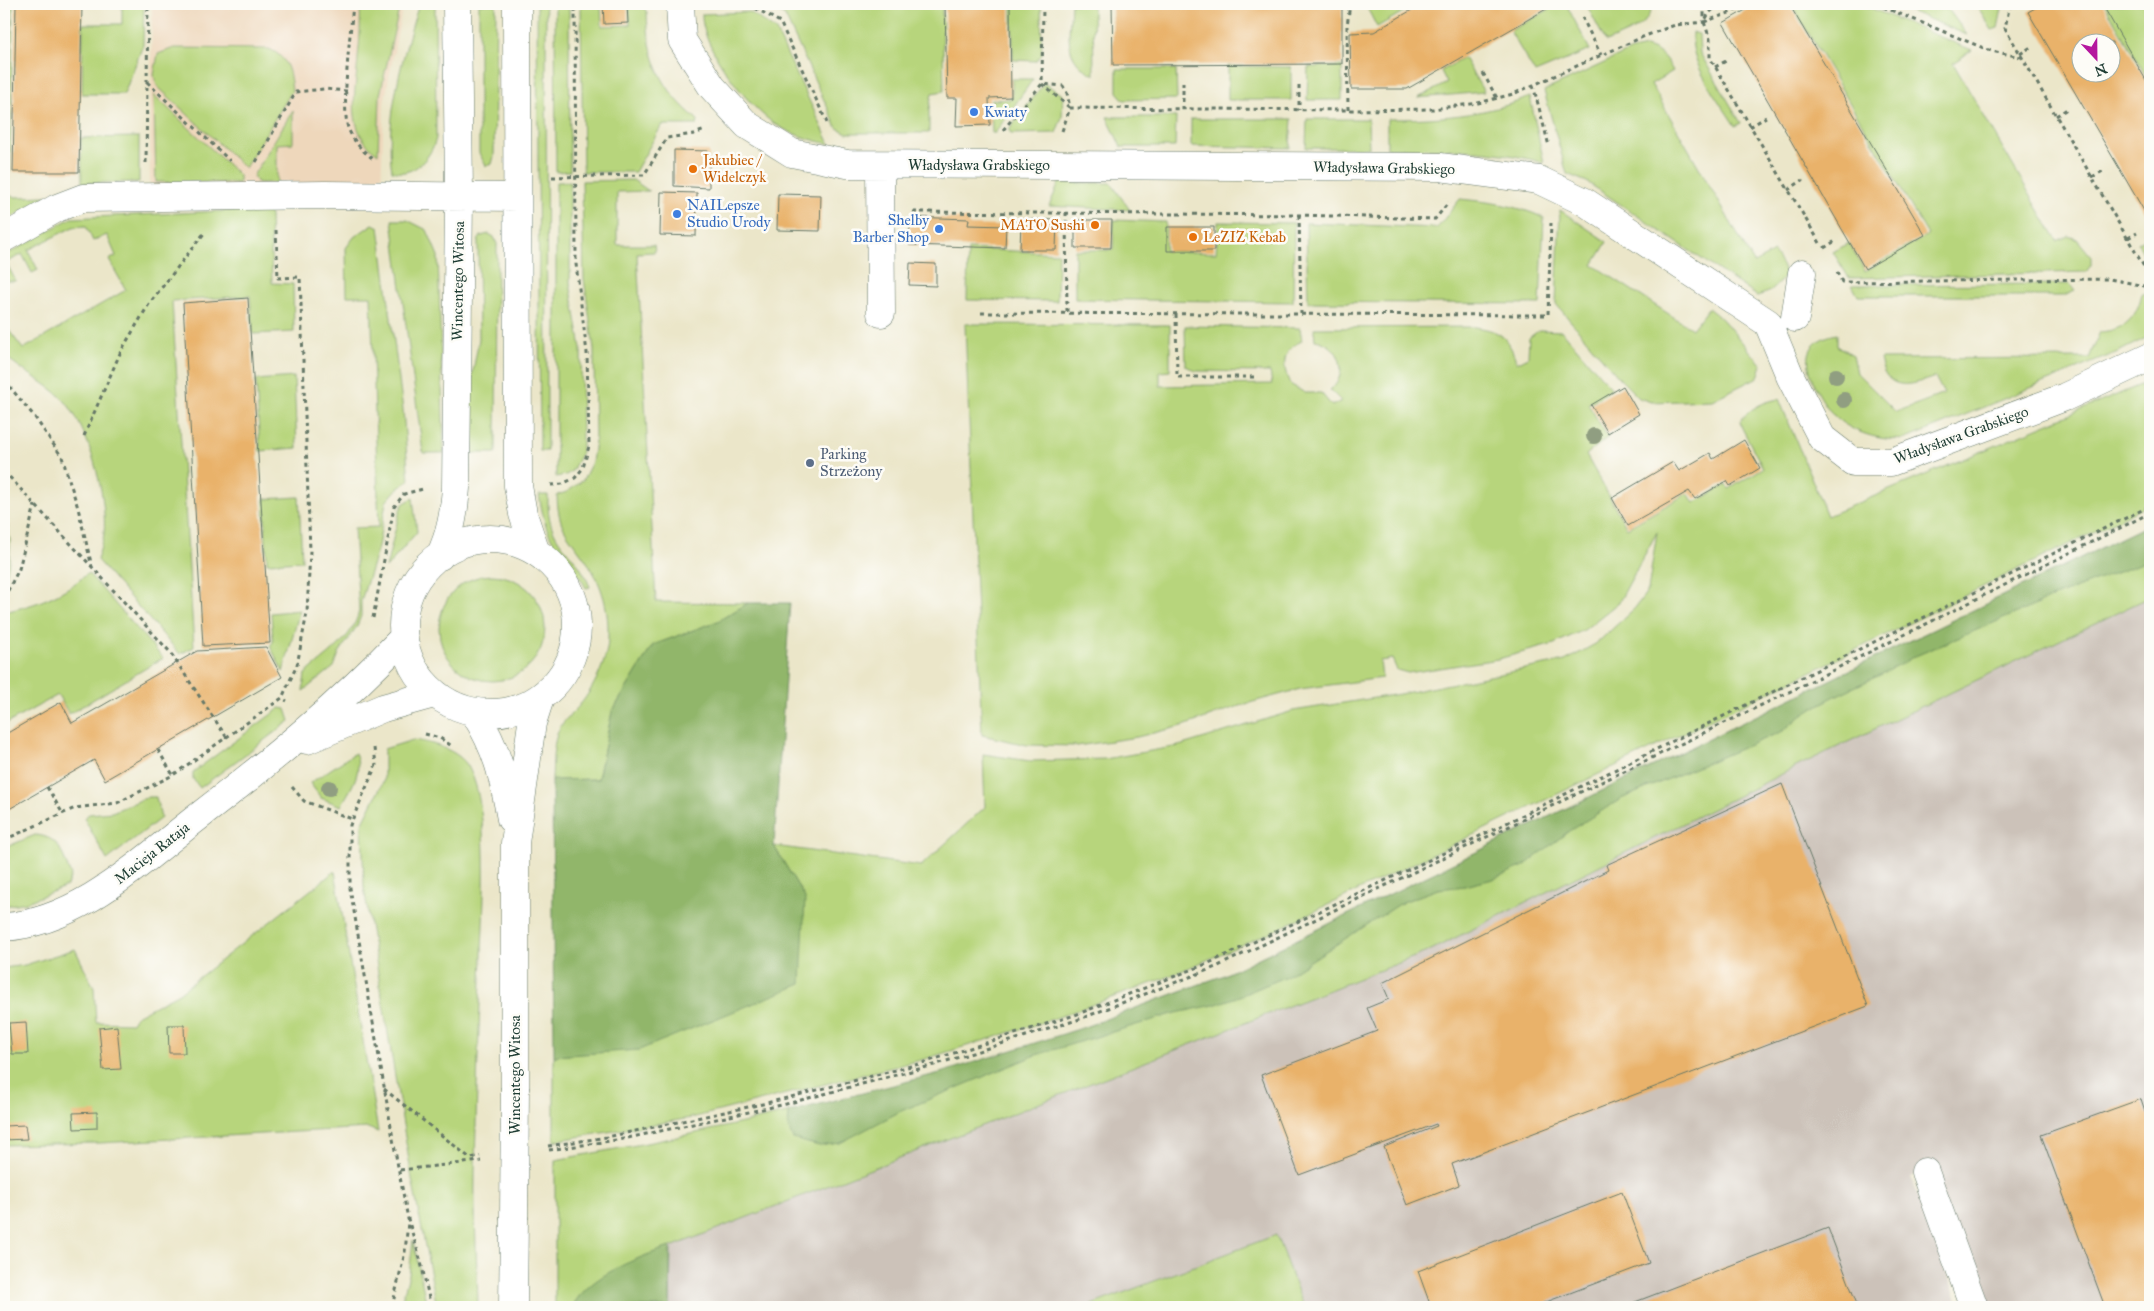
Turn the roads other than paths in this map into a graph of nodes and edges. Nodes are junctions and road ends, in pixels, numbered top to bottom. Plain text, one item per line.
1 (457, 4) edge
2 (517, 4) edge
3 (680, 4) edge
4 (880, 165) junction
5 (459, 196) junction
6 (517, 197) junction
7 (4, 238) edge
8 (1802, 273) dead end
9 (881, 313) dead end
10 (1796, 318) dead end
11 (2150, 357) edge
12 (535, 550) junction
13 (440, 556) junction
14 (403, 638) junction
15 (434, 694) junction
16 (540, 698) junction
17 (474, 712) junction
18 (285, 750) junction
19 (515, 843) junction
20 (4, 927) edge
21 (1925, 1172) dead end
22 (513, 1307) edge
23 (1974, 1307) edge

1 - 5 street, Wincentego Witosa
2 - 6 street
3 - 4 street, Władysława Grabskiego
4 - 9 street
4 - 11 street, Władysława Grabskiego
5 - 6 street
5 - 7 street
5 - 13 street, Wincentego Witosa
6 - 12 street
8 - 10 street
12 - 13 street
12 - 16 street
13 - 14 street
14 - 15 street
14 - 18 street, Macieja Rataja
15 - 17 street
15 - 18 street, Macieja Rataja
16 - 17 street
16 - 19 street, Wincentego Witosa
17 - 19 street, Wincentego Witosa
18 - 20 street, Macieja Rataja
19 - 22 street, Wincentego Witosa, bridge
21 - 23 street

